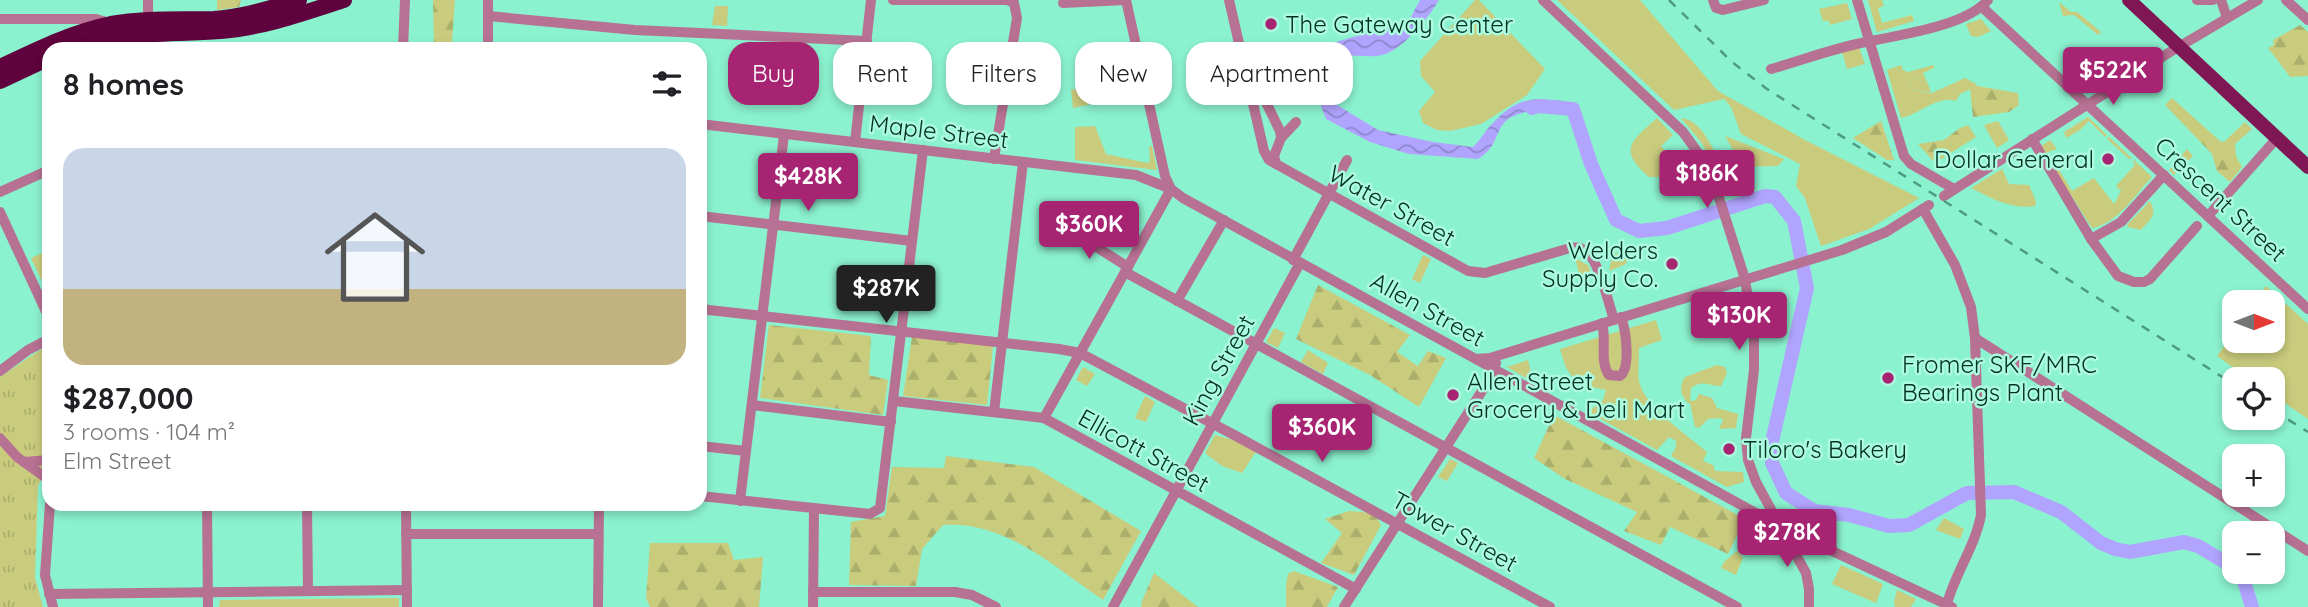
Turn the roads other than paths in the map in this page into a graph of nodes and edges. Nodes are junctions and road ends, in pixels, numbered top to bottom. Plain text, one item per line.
1 (148, 0) edge
2 (299, 0) edge
3 (344, 0) edge
4 (405, 0) edge
5 (488, 0) edge
6 (871, 0) edge
7 (893, 0) edge
8 (958, 0) edge
9 (1126, 0) edge
10 (1228, 0) edge
11 (1543, 0) edge
12 (1713, 0) edge
13 (1764, 0) edge
14 (1857, 0) edge
15 (2129, 0) edge
16 (2197, 0) edge
17 (2213, 0) edge
18 (2221, 0) edge
19 (2258, 0) edge
20 (2286, 0) edge
21 (971, 1) edge
22 (1063, 3) dead end
23 (1985, 4) edge
24 (252, 14) edge
25 (488, 16) junction
26 (2227, 18) junction
27 (0, 19) edge
28 (2308, 20) edge
29 (111, 24) junction
30 (148, 34) edge
31 (867, 41) junction
32 (1868, 41) junction
33 (56, 42) edge
34 (96, 42) edge
35 (403, 42) edge
36 (488, 42) edge
37 (1238, 42) edge
38 (2179, 47) junction
39 (42, 48) edge
40 (42, 61) edge
41 (0, 67) edge
42 (1771, 69) dead end
43 (0, 81) edge
44 (1253, 105) edge
45 (1267, 105) edge
46 (1280, 105) dead end
47 (2086, 105) junction
48 (1268, 108) junction
49 (1296, 122) dead end
50 (707, 125) edge
51 (784, 135) junction
52 (1281, 138) junction
53 (2277, 138) junction
54 (856, 139) junction
55 (2032, 139) junction
56 (923, 150) junction
57 (994, 159) junction
58 (1347, 160) dead end
59 (1023, 162) junction
60 (1276, 164) junction
61 (2308, 167) edge
62 (42, 173) edge
63 (2164, 175) junction
64 (1171, 189) junction
65 (1954, 189) junction
66 (0, 192) edge
67 (1329, 194) junction
68 (1944, 196) dead end
69 (0, 212) edge
70 (2208, 216) junction
71 (707, 217) edge
72 (1224, 220) junction
73 (773, 224) junction
74 (2197, 226) dead end
75 (1068, 229) dead end
76 (2091, 239) junction
77 (912, 241) junction
78 (1297, 261) junction
79 (1126, 269) junction
80 (1745, 279) junction
81 (1177, 301) junction
82 (42, 303) edge
83 (2308, 309) edge
84 (707, 310) edge
85 (762, 316) junction
86 (1612, 320) junction
87 (901, 332) junction
88 (1975, 338) junction
89 (42, 343) edge
90 (1002, 344) junction
91 (1257, 345) junction
92 (1527, 346) junction
93 (1626, 350) junction
94 (1605, 352) junction
95 (1080, 353) junction
96 (1500, 354) junction
97 (1476, 359) junction
98 (1493, 369) junction
99 (0, 371) edge
100 (894, 401) junction
101 (752, 405) junction
102 (994, 412) junction
103 (1044, 418) junction
104 (891, 422) junction
105 (1213, 423) junction
106 (0, 438) edge
107 (707, 447) edge
108 (1446, 448) junction
109 (746, 451) junction
110 (42, 461) edge
111 (24, 462) junction
112 (42, 475) edge
113 (1175, 491) junction
114 (707, 497) edge
115 (740, 501) junction
116 (814, 508) junction
117 (49, 511) edge
118 (207, 511) edge
119 (307, 511) edge
120 (406, 511) edge
121 (599, 511) edge
122 (1397, 522) junction
123 (1783, 528) junction
124 (406, 534) junction
125 (598, 534) junction
126 (2308, 551) edge
127 (407, 590) junction
128 (1356, 590) junction
129 (308, 591) junction
130 (207, 592) junction
131 (813, 592) junction
132 (49, 594) junction
133 (1948, 606) edge
134 (53, 607) edge
135 (208, 607) edge
136 (407, 607) edge
137 (598, 607) edge
138 (813, 607) edge
139 (996, 607) edge
140 (1113, 607) edge
141 (1343, 607) edge
142 (1550, 607) edge
143 (1737, 607) edge
144 (1809, 607) edge

1 - 30 street
2 - 24 highway
3 - 24 highway
4 - 35 street
5 - 25 street
6 - 31 street
7 - 8 street
8 - 21 street
9 - 22 street
9 - 64 street
10 - 37 street
11 - 80 street
12 - 13 street
14 - 32 street
15 - 38 main road
16 - 17 street
18 - 26 street
19 - 26 street
20 - 28 street
21 - 57 street
23 - 32 street
23 - 47 street, Crescent Street
24 - 30 highway
25 - 31 street
25 - 36 street
26 - 38 street
27 - 29 street
29 - 30 highway
29 - 33 highway
30 - 34 highway
31 - 54 street
32 - 42 street
32 - 65 street
38 - 47 street
38 - 53 main road
39 - 41 highway
40 - 43 highway
44 - 60 street
45 - 48 street
46 - 48 street
47 - 55 street
47 - 63 street, Crescent Street
48 - 52 street
49 - 52 street
50 - 51 street, Maple Street
51 - 54 street, Maple Street
51 - 73 street
52 - 60 street
53 - 61 main road
53 - 70 street
54 - 56 street, Maple Street
55 - 65 street
55 - 76 street
56 - 57 street, Maple Street
56 - 77 street
57 - 59 street, Maple Street
58 - 67 street, King Street
59 - 64 street, Maple Street
59 - 90 street
60 - 67 street, Water Street
62 - 66 street
63 - 70 street, Crescent Street
63 - 76 street
64 - 72 street, Allen Street
64 - 79 street
65 - 68 street
67 - 78 street, King Street
67 - 86 street, Water Street
69 - 82 street
70 - 83 street, Crescent Street
71 - 73 street
72 - 78 street, Allen Street
72 - 81 street
73 - 77 street
73 - 85 street
74 - 76 street
75 - 79 street
77 - 87 street
78 - 91 street, King Street
78 - 97 street, Allen Street
79 - 81 street
79 - 95 street
80 - 86 street
80 - 88 street
80 - 123 street
81 - 91 street
84 - 85 street, Tower Street
85 - 87 street, Tower Street
85 - 101 street
86 - 92 street
86 - 93 street
86 - 94 street
87 - 90 street, Tower Street
87 - 100 street
88 - 126 street
88 - 133 street
89 - 99 street
90 - 95 street, Tower Street
90 - 102 street
91 - 105 street, King Street
91 - 108 street
92 - 96 street
92 - 98 street
93 - 94 street
93 - 94 street
95 - 103 street
95 - 105 street, Tower Street
96 - 97 street
96 - 98 street
97 - 98 street, Allen Street
98 - 108 street
98 - 123 street, Allen Street
100 - 102 street, Ellicott Street
100 - 104 street
101 - 104 street
101 - 109 street
102 - 103 street, Ellicott Street
103 - 113 street, Ellicott Street
104 - 116 street
105 - 113 street, King Street
105 - 122 street, Tower Street
106 - 111 street
107 - 109 street
108 - 122 street
108 - 143 street
109 - 115 street
110 - 111 street
111 - 112 street
113 - 128 street, Ellicott Street
113 - 140 street, King Street
114 - 115 street
115 - 116 street
116 - 131 street
117 - 132 street
118 - 130 street
119 - 129 street
120 - 124 street
121 - 125 street
122 - 128 street
122 - 142 street, Tower Street
123 - 133 street, Allen Street
123 - 144 street
124 - 125 street
124 - 127 street
125 - 137 street
127 - 129 street
127 - 136 street
128 - 141 street
129 - 130 street
130 - 132 street
130 - 135 street
131 - 138 street
131 - 139 street
132 - 134 street

